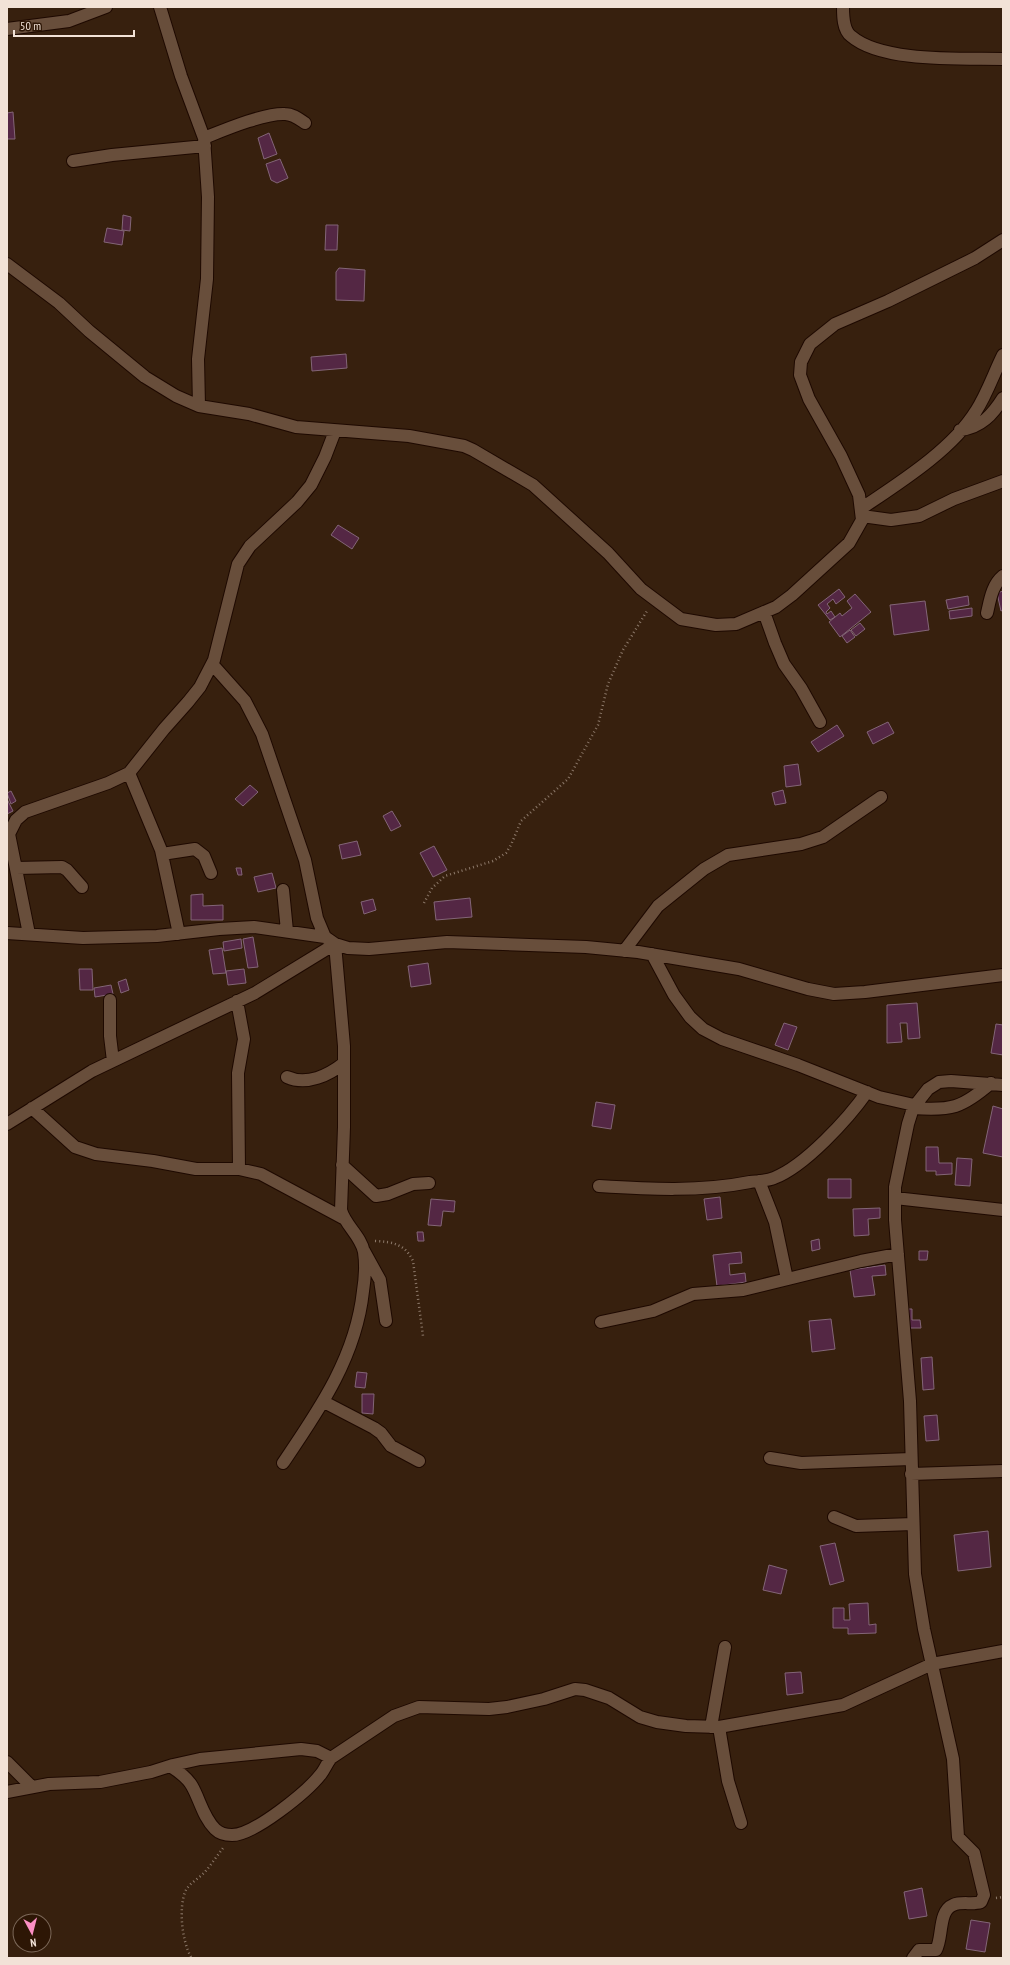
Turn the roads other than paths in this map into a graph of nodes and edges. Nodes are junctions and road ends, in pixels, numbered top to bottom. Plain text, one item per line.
1 (106, 7) edge
2 (160, 7) edge
3 (842, 7) edge
4 (7, 29) edge
5 (1003, 59) edge
6 (305, 122) dead end
7 (204, 142) junction
8 (73, 161) dead end
9 (1003, 240) edge
10 (7, 264) edge
11 (1003, 355) edge
12 (1003, 398) edge
13 (199, 406) junction
14 (960, 430) junction
15 (335, 431) junction
16 (1003, 481) edge
17 (862, 512) junction
18 (1003, 576) edge
19 (764, 612) junction
20 (988, 613) dead end
21 (212, 664) junction
22 (820, 722) dead end
23 (129, 773) junction
24 (882, 797) dead end
25 (162, 854) junction
26 (16, 868) junction
27 (211, 873) dead end
28 (82, 887) dead end
29 (283, 890) dead end
30 (287, 931) junction
31 (7, 933) edge
32 (29, 934) junction
33 (179, 934) junction
34 (330, 940) junction
35 (624, 951) junction
36 (652, 954) junction
37 (1003, 975) edge
38 (110, 1000) dead end
39 (237, 1001) junction
40 (113, 1061) junction
41 (344, 1063) junction
42 (287, 1077) dead end
43 (997, 1084) edge
44 (867, 1092) junction
45 (913, 1106) junction
46 (32, 1108) junction
47 (7, 1124) edge
48 (342, 1165) junction
49 (239, 1169) junction
50 (759, 1181) junction
51 (429, 1183) dead end
52 (599, 1186) dead end
53 (895, 1198) junction
54 (1003, 1210) edge
55 (343, 1218) junction
56 (361, 1245) junction
57 (898, 1254) junction
58 (787, 1279) junction
59 (386, 1321) dead end
60 (601, 1322) dead end
61 (324, 1402) junction
62 (770, 1458) dead end
63 (910, 1459) junction
64 (419, 1461) dead end
65 (283, 1463) dead end
66 (1003, 1471) edge
67 (911, 1474) junction
68 (834, 1517) dead end
69 (913, 1524) junction
70 (725, 1647) dead end
71 (1003, 1651) edge
72 (932, 1664) junction
73 (715, 1727) junction
74 (330, 1758) junction
75 (7, 1762) edge
76 (170, 1766) junction
77 (32, 1787) junction
78 (7, 1792) edge
79 (741, 1823) dead end
80 (913, 1958) edge

1 - 4 street
2 - 7 street
3 - 5 street
6 - 7 street
7 - 8 street
7 - 13 street
9 - 17 street
10 - 13 street
11 - 14 street
12 - 14 street
13 - 15 street
14 - 17 street
15 - 19 street
15 - 21 street
16 - 17 street
17 - 19 street
18 - 20 street
19 - 22 street
21 - 23 street
21 - 34 street
23 - 25 street
23 - 26 street
24 - 35 street
25 - 27 street
25 - 33 street
26 - 28 street
26 - 32 street
29 - 30 street
30 - 33 street
30 - 34 street
31 - 32 street
32 - 33 street
34 - 35 street
34 - 39 street
34 - 41 street
35 - 36 street
36 - 37 street
36 - 44 street
38 - 40 street
39 - 40 street
39 - 49 street
40 - 46 street
41 - 42 street
41 - 48 street
43 - 45 street
43 - 45 street
44 - 45 street
44 - 50 street
45 - 53 street
46 - 47 street
46 - 49 street
48 - 51 street
48 - 55 street
49 - 55 street
50 - 52 street
50 - 58 street
53 - 54 street
53 - 57 street
55 - 56 street
56 - 59 street
56 - 61 street
57 - 58 street
57 - 63 street
58 - 60 street
61 - 64 street
61 - 65 street
62 - 63 street
63 - 67 street
66 - 67 street
67 - 69 street
68 - 69 street
69 - 72 street
70 - 73 street
71 - 72 street
72 - 73 street
72 - 80 street
73 - 74 street
73 - 79 street
74 - 76 street
74 - 76 street
75 - 77 street
76 - 77 street
77 - 78 street

